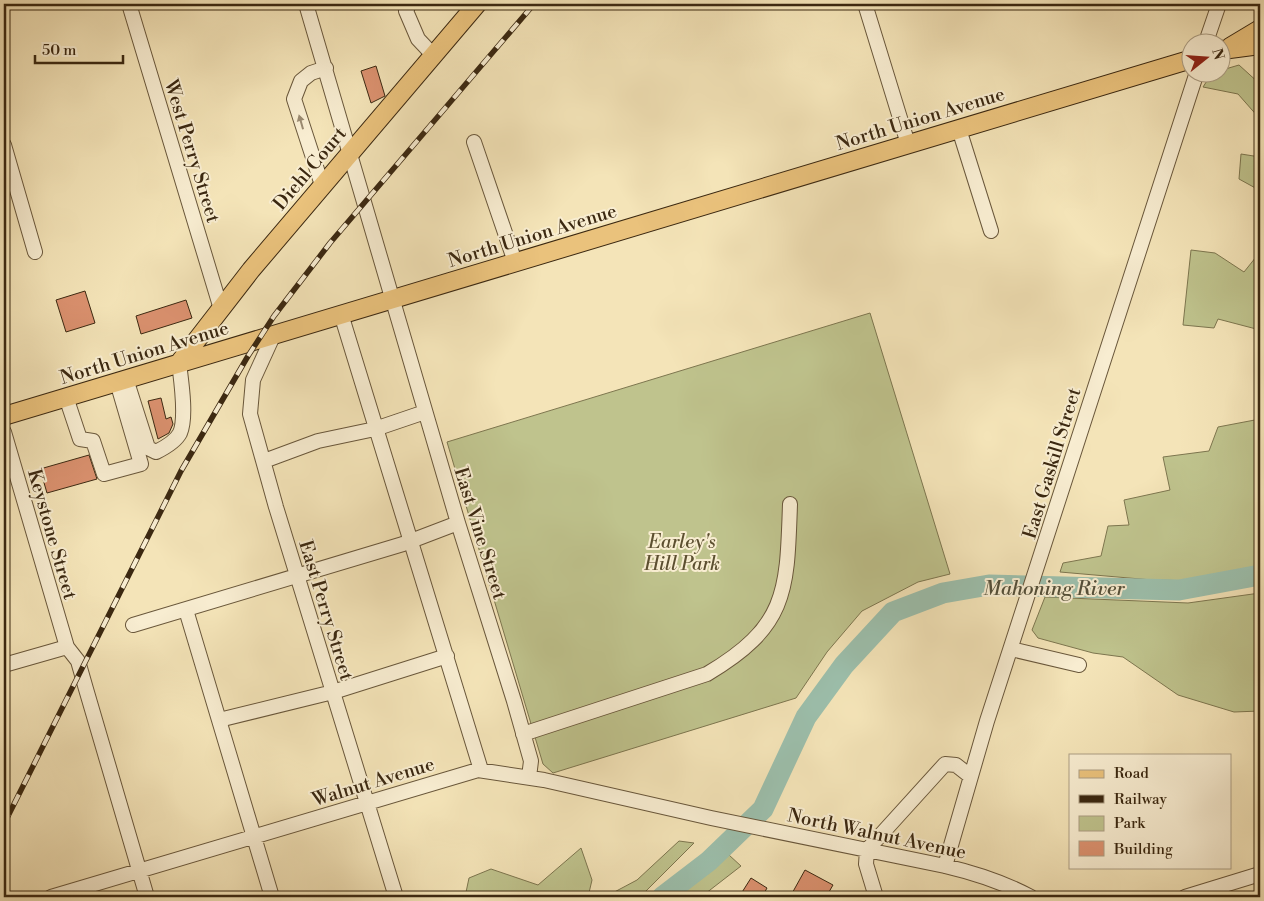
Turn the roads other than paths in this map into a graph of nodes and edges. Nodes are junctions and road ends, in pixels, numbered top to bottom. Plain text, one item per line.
1 (129, 4) edge
2 (306, 4) edge
3 (409, 4) edge
4 (477, 4) edge
5 (865, 4) edge
6 (1219, 4) edge
7 (1260, 29) edge
8 (1209, 32) edge
9 (1232, 45) edge
10 (1260, 45) edge
11 (1232, 48) edge
12 (434, 56) junction
13 (1182, 62) edge
14 (326, 68) junction
15 (1194, 82) edge
16 (959, 129) junction
17 (474, 142) dead end
18 (908, 144) junction
19 (4, 145) edge
20 (350, 150) junction
21 (322, 185) junction
22 (991, 231) dead end
23 (36, 252) dead end
24 (515, 262) junction
25 (393, 299) junction
26 (221, 308) junction
27 (341, 314) junction
28 (274, 334) junction
29 (179, 363) junction
30 (122, 380) junction
31 (66, 398) junction
32 (425, 412) junction
33 (4, 416) edge
34 (377, 428) junction
35 (4, 432) edge
36 (264, 462) junction
37 (790, 504) dead end
38 (458, 523) junction
39 (412, 541) junction
40 (297, 576) junction
41 (186, 610) junction
42 (133, 625) dead end
43 (67, 646) junction
44 (1011, 649) junction
45 (447, 656) junction
46 (4, 665) edge
47 (1079, 666) dead end
48 (333, 692) junction
49 (219, 720) junction
50 (523, 734) junction
51 (481, 770) junction
52 (970, 776) junction
53 (529, 777) junction
54 (367, 802) junction
55 (711, 818) joint
56 (255, 836) junction
57 (867, 850) junction
58 (945, 866) junction
59 (139, 871) junction
60 (1260, 874) edge
61 (1225, 891) edge
62 (51, 897) edge
63 (147, 897) edge
64 (272, 897) edge
65 (396, 897) edge
66 (876, 897) edge
67 (1031, 897) edge
68 (1185, 897) edge

1 - 26 street, West Perry Street
2 - 14 street, East Vine Street
3 - 12 street
4 - 12 main road, Diehl Court
5 - 18 street
6 - 8 street
7 - 9 main road
10 - 11 main road
12 - 20 main road, Diehl Court
13 - 16 main road, North Union Avenue
14 - 20 street, East Vine Street
21 -> 14 street
15 - 44 street, East Gaskill Street
16 - 18 main road, North Union Avenue
16 - 22 street
17 - 24 street
18 - 24 main road, North Union Avenue
19 - 23 street
20 - 21 main road, Diehl Court
20 - 25 street, East Vine Street
21 - 26 main road, Diehl Court
24 - 25 main road, North Union Avenue
25 - 27 main road, North Union Avenue
25 - 32 street, East Vine Street
26 - 29 main road, Diehl Court
27 - 28 main road, North Union Avenue
27 - 34 street
28 - 29 main road, North Union Avenue
28 - 36 street, East Perry Street
29 - 30 main road, North Union Avenue
29 - 30 street
30 - 31 main road, North Union Avenue
30 - 31 street
31 - 33 main road, North Union Avenue
32 - 34 street
32 - 38 street, East Vine Street
34 - 36 street
34 - 39 street
35 - 43 street, Keystone Street
36 - 40 street, East Perry Street
37 - 50 street
38 - 39 street
38 - 50 street, East Vine Street
39 - 40 street
39 - 45 street
40 - 41 street
40 - 48 street, East Perry Street
41 - 42 street
41 - 49 street
43 - 46 street
43 - 59 street, Keystone Street
44 - 47 street
44 - 52 street, East Gaskill Street
45 - 48 street
45 - 51 street
48 - 49 street
48 - 54 street, East Perry Street
49 - 56 street
50 - 53 street, East Vine Street
51 - 53 street, Walnut Avenue
51 - 54 street, Walnut Avenue
52 - 57 street
52 - 58 street, East Gaskill Street
53 - 55 street, Walnut Avenue
54 - 56 street, Walnut Avenue
54 - 65 street, East Perry Street
55 - 57 street, North Walnut Avenue
56 - 59 street, Walnut Avenue
56 - 64 street
57 - 58 street, North Walnut Avenue
57 - 66 street
58 - 67 street, North Walnut Avenue
59 - 62 street, Walnut Avenue
59 - 63 street
60 - 61 street
61 - 68 street

